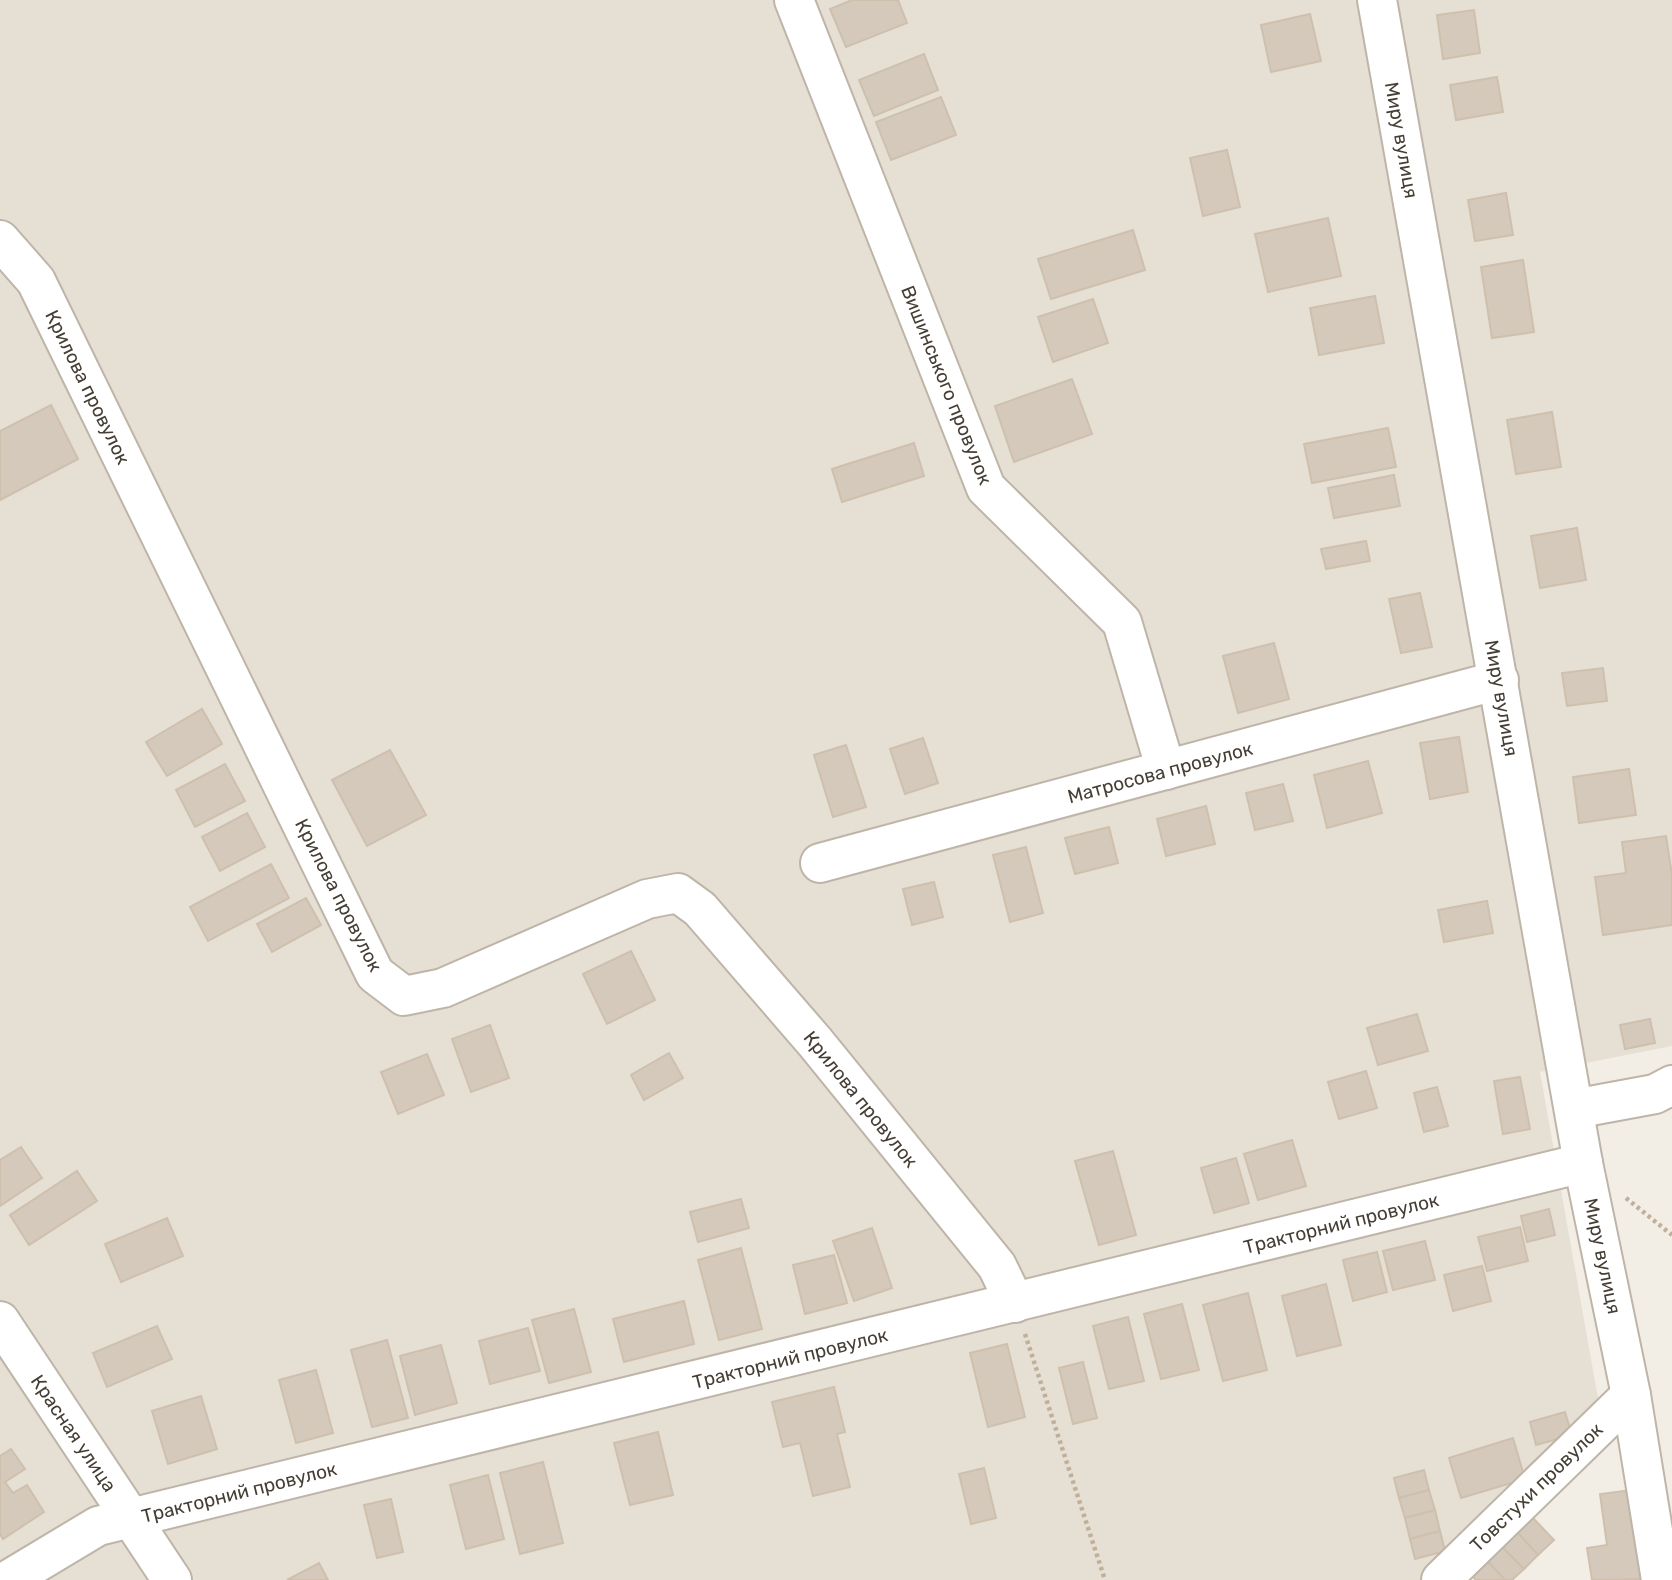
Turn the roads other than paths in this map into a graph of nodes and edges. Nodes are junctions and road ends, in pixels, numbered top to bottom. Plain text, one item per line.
1 (794, 0) edge
2 (1377, 0) edge
3 (0, 240) edge
4 (1499, 680) junction
5 (1166, 770) junction
6 (820, 863) dead end
7 (1666, 1093) edge
8 (1574, 1109) junction
9 (1583, 1163) junction
10 (1015, 1303) junction
11 (0, 1321) edge
12 (1631, 1395) junction
13 (131, 1518) junction
14 (8, 1580) edge
15 (172, 1580) edge
16 (1441, 1580) edge
17 (1661, 1580) edge

1 - 5 street, Вишинського провулок
2 - 4 street, Миру вулиця
3 - 10 street, Крилова провулок
4 - 5 street, Матросова провулок
4 - 8 street, Миру вулиця
5 - 6 street, Матросова провулок
7 - 8 street
8 - 9 street, Миру вулиця
9 - 10 street, Тракторний провулок
9 - 12 street, Миру вулиця
10 - 13 street, Тракторний провулок
11 - 13 street, Красная улица
12 - 16 street, Товстухи провулок
12 - 17 street, Миру вулиця
13 - 14 street, Тракторний провулок
13 - 15 street, Красная улица

